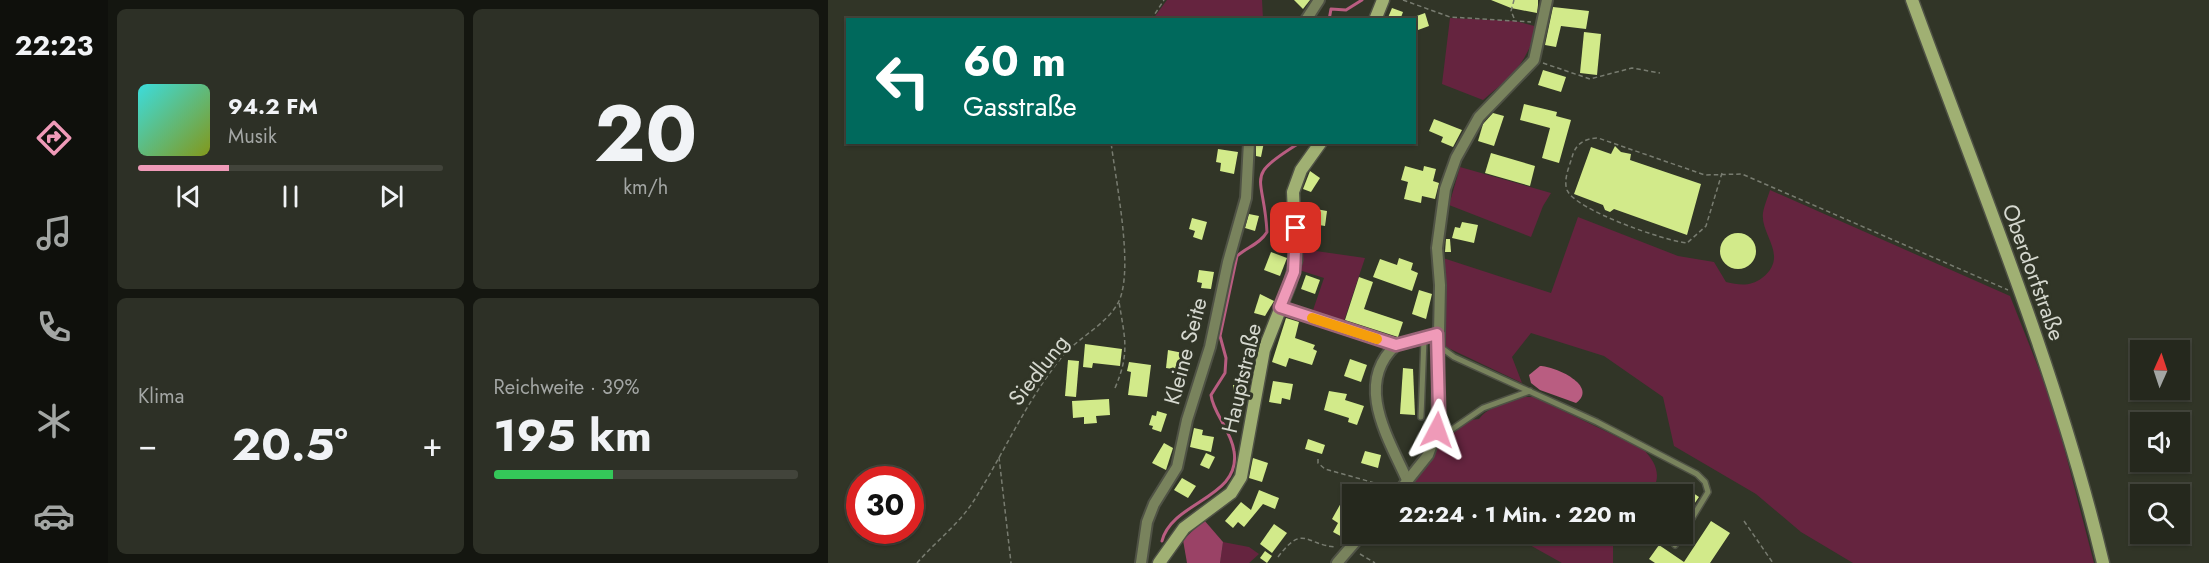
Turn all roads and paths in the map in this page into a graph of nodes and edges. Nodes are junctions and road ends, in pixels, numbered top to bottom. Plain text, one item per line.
1 (1164, 0) edge
2 (1319, 0) edge
3 (1383, 0) edge
4 (1403, 0) edge
5 (1514, 0) edge
6 (1547, 0) edge
7 (1912, 0) edge
8 (1152, 18) edge
9 (1307, 18) edge
10 (1376, 18) edge
11 (1514, 19) junction
12 (1544, 24) junction
13 (1534, 60) junction
14 (1660, 73) dead end
15 (1111, 144) edge
16 (1250, 144) edge
17 (1320, 144) edge
18 (1722, 173) junction
19 (2018, 292) junction
20 (1119, 301) junction
21 (1280, 307) junction
22 (1425, 337) junction
23 (1437, 340) junction
24 (1396, 345) junction
25 (1115, 388) dead end
26 (1531, 391) junction
27 (1421, 417) dead end
28 (1434, 442) junction
29 (1419, 451) dead end
30 (999, 456) junction
31 (1318, 459) dead end
32 (1421, 464) junction
33 (1383, 484) edge
34 (1400, 484) edge
35 (1406, 484) edge
36 (1693, 517) edge
37 (1743, 521) dead end
38 (1353, 544) edge
39 (1350, 548) junction
40 (1278, 556) dead end
41 (917, 563) edge
42 (1011, 563) edge
43 (1141, 563) edge
44 (1160, 563) edge
45 (1338, 563) edge
46 (1375, 563) edge
47 (1773, 563) edge
48 (2103, 563) edge

1 - 8 path
2 - 9 street
3 - 10 street
4 - 11 path
5 - 11 path
6 - 12 street
7 - 19 street, Oberdorfstraße
11 - 12 path
12 - 13 street
13 - 14 path
13 - 23 street
15 - 20 path
16 - 43 street, Kleine Seite
17 - 21 street, Hauptstraße
18 - 18 path
18 - 19 path
19 - 48 street, Oberdorfstraße
20 - 25 path
20 - 30 path, Siedlung
21 - 24 street
21 - 44 street, Hauptstraße
22 - 23 street
22 - 24 street
22 - 27 lane
23 - 26 lane
23 - 28 street
24 - 34 street
26 - 28 lane
26 - 36 lane
28 - 32 street
29 - 32 lane
30 - 41 path, Siedlung
30 - 42 path
31 - 33 path
32 - 35 street
37 - 47 path
38 - 39 street
39 - 40 path
39 - 45 street
39 - 46 path

